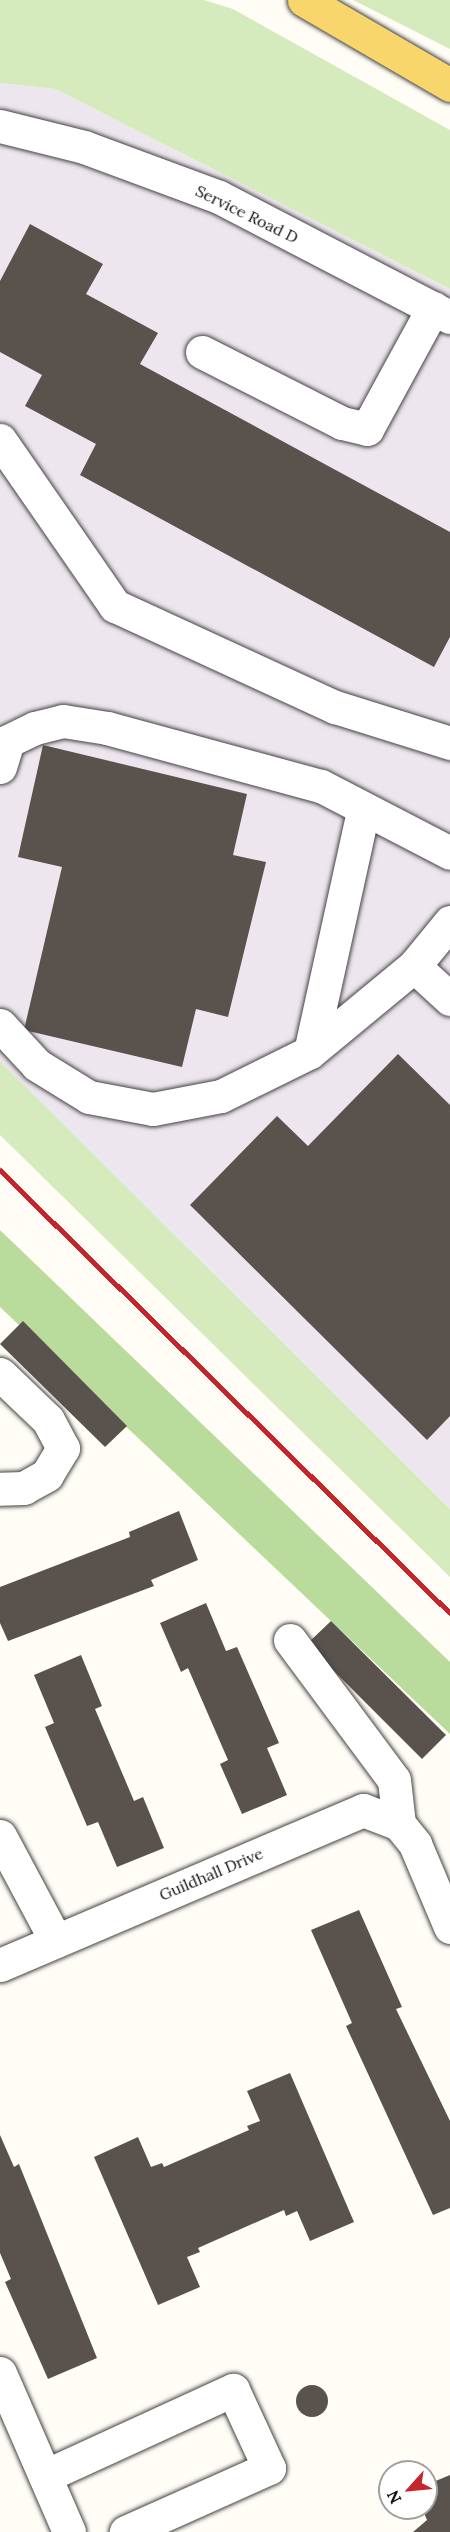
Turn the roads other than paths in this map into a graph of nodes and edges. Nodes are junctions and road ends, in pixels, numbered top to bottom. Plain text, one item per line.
1 (304, 0) edge
2 (450, 85) edge
3 (0, 126) edge
4 (442, 312) edge
5 (202, 352) dead end
6 (0, 440) edge
7 (450, 743) edge
8 (0, 768) edge
9 (363, 810) junction
10 (450, 853) edge
11 (450, 922) edge
12 (414, 966) junction
13 (450, 999) edge
14 (0, 1025) edge
15 (310, 1052) junction
16 (0, 1374) edge
17 (0, 1489) edge
18 (290, 1641) dead end
19 (407, 1834) junction
20 (0, 1836) edge
21 (450, 1927) edge
22 (56, 1941) junction
23 (0, 1965) edge
24 (0, 2373) edge
25 (45, 2476) junction
26 (69, 2532) edge
27 (126, 2532) edge

1 - 2 main road
3 - 4 street, Service Road D
4 - 5 street
6 - 7 street
8 - 9 street
9 - 10 street
9 - 15 street
11 - 12 street
12 - 13 street
12 - 15 street
14 - 15 street
16 - 17 street
18 - 19 street
19 - 21 street
19 - 22 street, Guildhall Drive
20 - 22 street
22 - 23 street, Guildhall Drive
24 - 25 street
25 - 26 street
25 - 27 street

